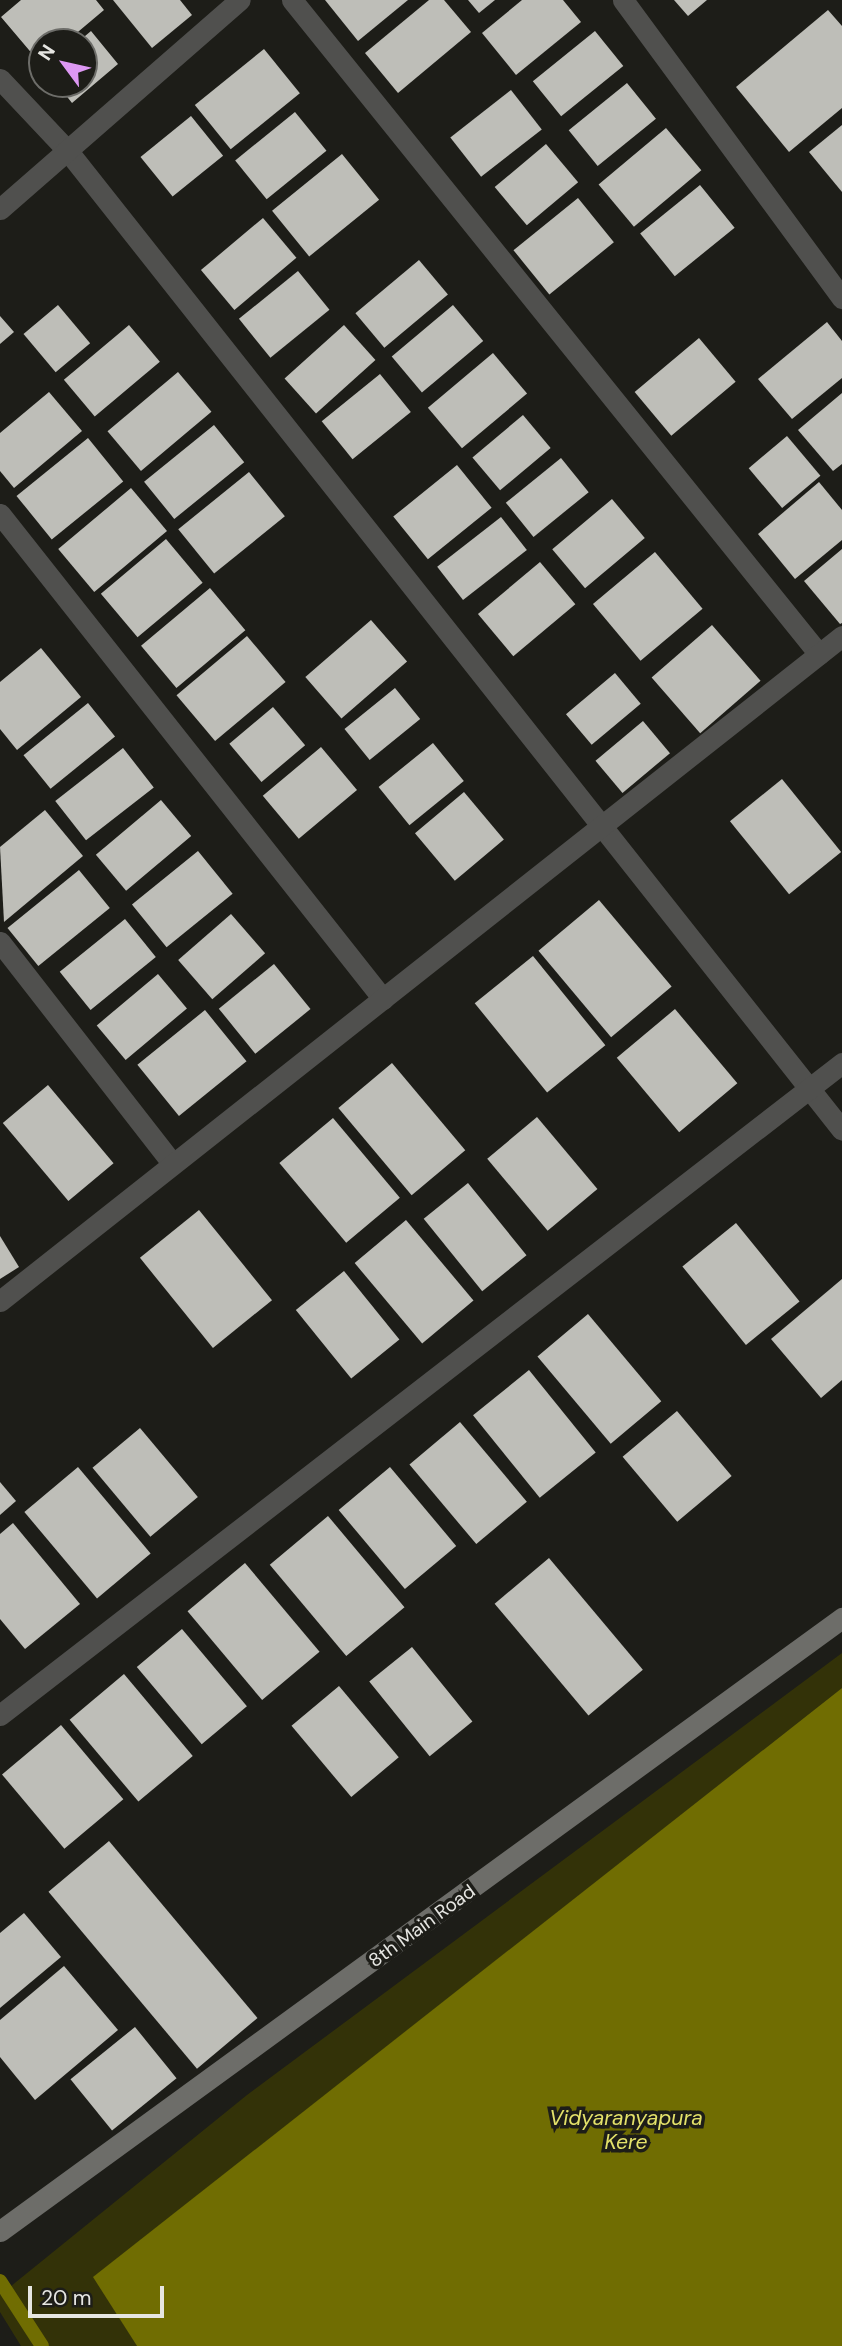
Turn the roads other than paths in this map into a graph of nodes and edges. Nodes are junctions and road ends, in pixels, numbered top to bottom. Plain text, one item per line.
1 (240, 0) edge
2 (292, 0) edge
3 (623, 0) edge
4 (0, 79) edge
5 (67, 150) junction
6 (0, 209) edge
7 (842, 298) edge
8 (0, 514) edge
9 (842, 636) edge
10 (819, 654) junction
11 (604, 826) junction
12 (0, 942) edge
13 (383, 999) junction
14 (842, 1063) edge
15 (809, 1089) junction
16 (842, 1130) edge
17 (173, 1164) junction
18 (0, 1301) edge
19 (842, 1618) edge
20 (0, 1715) edge
21 (3, 2223) edge

1 - 5 street
2 - 10 street
3 - 7 street
4 - 5 street
5 - 6 street
5 - 11 street
8 - 13 street
9 - 10 street
10 - 11 street
11 - 13 street
11 - 15 street
12 - 17 street
13 - 17 street
14 - 15 street
15 - 16 street
15 - 20 street
17 - 18 street
19 - 21 street, 8th Main Road

